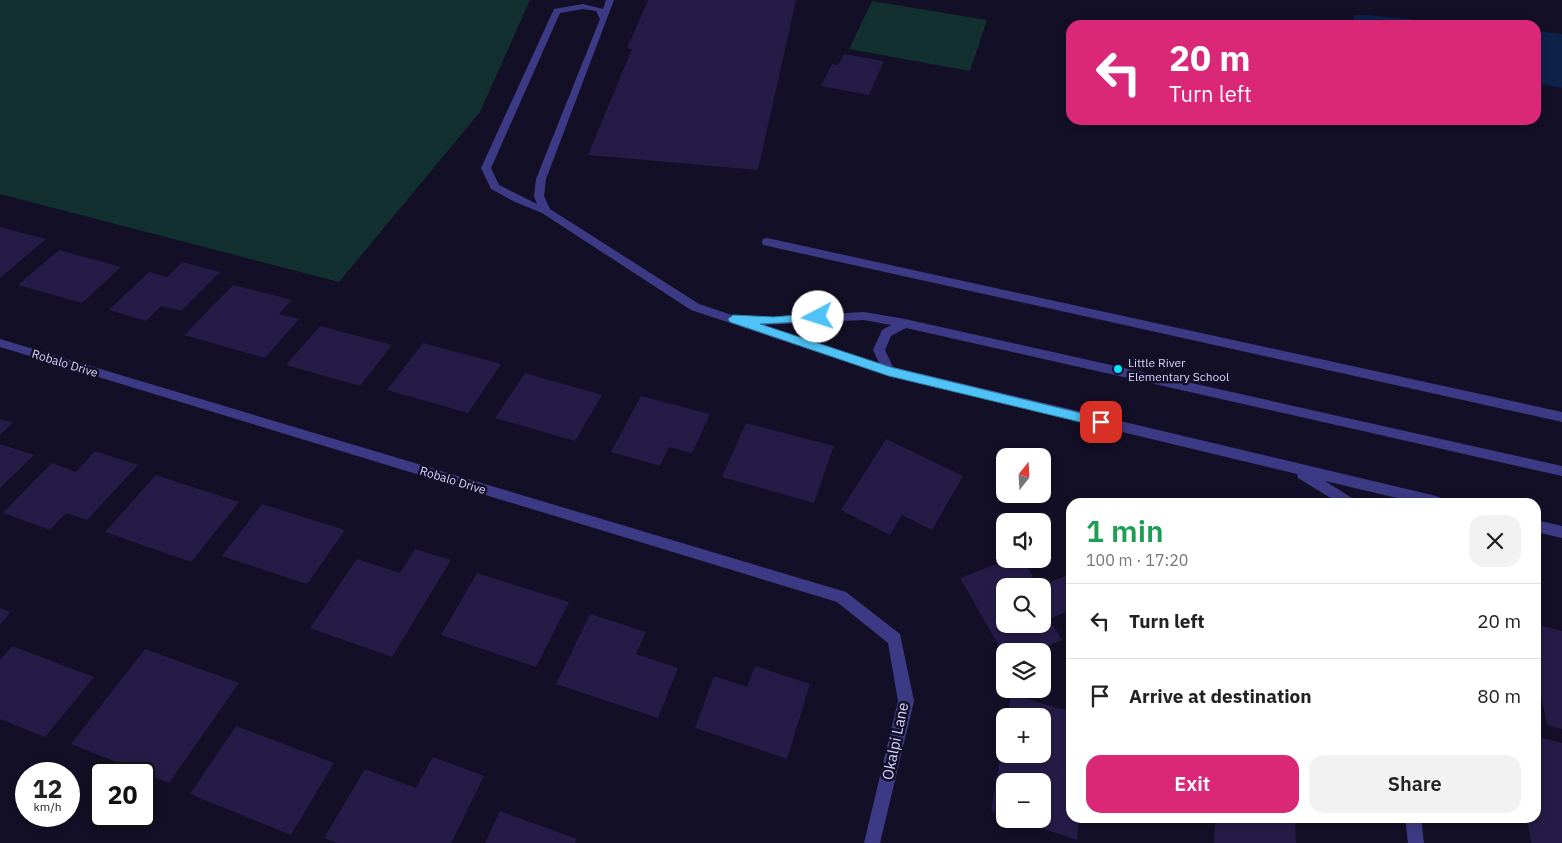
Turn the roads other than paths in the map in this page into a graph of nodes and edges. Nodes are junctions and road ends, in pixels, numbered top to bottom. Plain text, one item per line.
1 (562, 0) edge
2 (610, 0) edge
3 (557, 11) junction
4 (604, 19) junction
5 (546, 211) junction
6 (767, 242) dead end
7 (733, 319) junction
8 (905, 323) junction
9 (0, 343) edge
10 (889, 372) junction
11 (1562, 417) edge
12 (1294, 468) junction
13 (1562, 471) edge
14 (1341, 498) edge
15 (1419, 498) edge
16 (1541, 527) edge
17 (1562, 532) edge
18 (895, 638) joint
19 (1414, 823) edge
20 (872, 843) edge
21 (1416, 843) edge

1 - 3 street
2 - 4 street
3 - 4 street
3 - 5 street
4 - 5 street
5 - 7 street
6 - 11 street
7 - 8 street
7 - 10 street
8 - 10 street
8 - 13 street
9 - 18 street, Robalo Drive
10 - 12 street
12 - 14 street
12 - 15 street
16 - 17 street
18 - 20 street, Okalpi Lane
19 - 21 street

